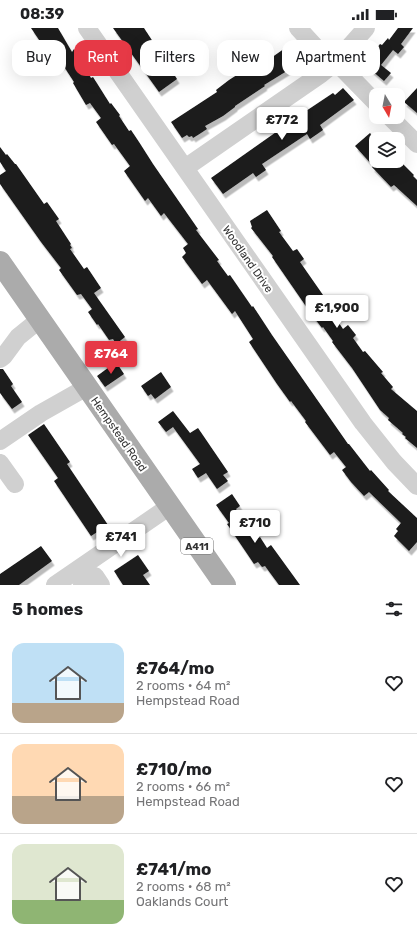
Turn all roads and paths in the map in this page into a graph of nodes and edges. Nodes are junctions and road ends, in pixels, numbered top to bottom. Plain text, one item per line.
1 (87, 28) edge
2 (298, 28) edge
3 (366, 28) edge
4 (310, 40) edge
5 (355, 40) edge
6 (317, 76) edge
7 (347, 76) edge
8 (369, 96) edge
9 (397, 124) edge
10 (417, 144) edge
11 (184, 168) junction
12 (0, 262) edge
13 (39, 320) junction
14 (0, 359) edge
15 (87, 387) junction
16 (0, 441) edge
17 (0, 463) edge
18 (14, 484) dead end
19 (417, 486) edge
20 (170, 506) junction
21 (55, 585) edge
22 (82, 585) edge
23 (101, 585) edge
24 (224, 585) edge

1 - 11 street, Woodland Drive
2 - 4 street
3 - 5 street
6 - 11 street
7 - 8 street
9 - 10 street
11 - 19 street, Woodland Drive
12 - 13 main road, Hempstead Road / A411
13 - 14 street
13 - 15 main road, Hempstead Road / A411
15 - 16 street
15 - 20 main road, Hempstead Road / A411
17 - 18 street
20 - 21 street
20 - 24 main road, Hempstead Road / A411
22 - 23 street

